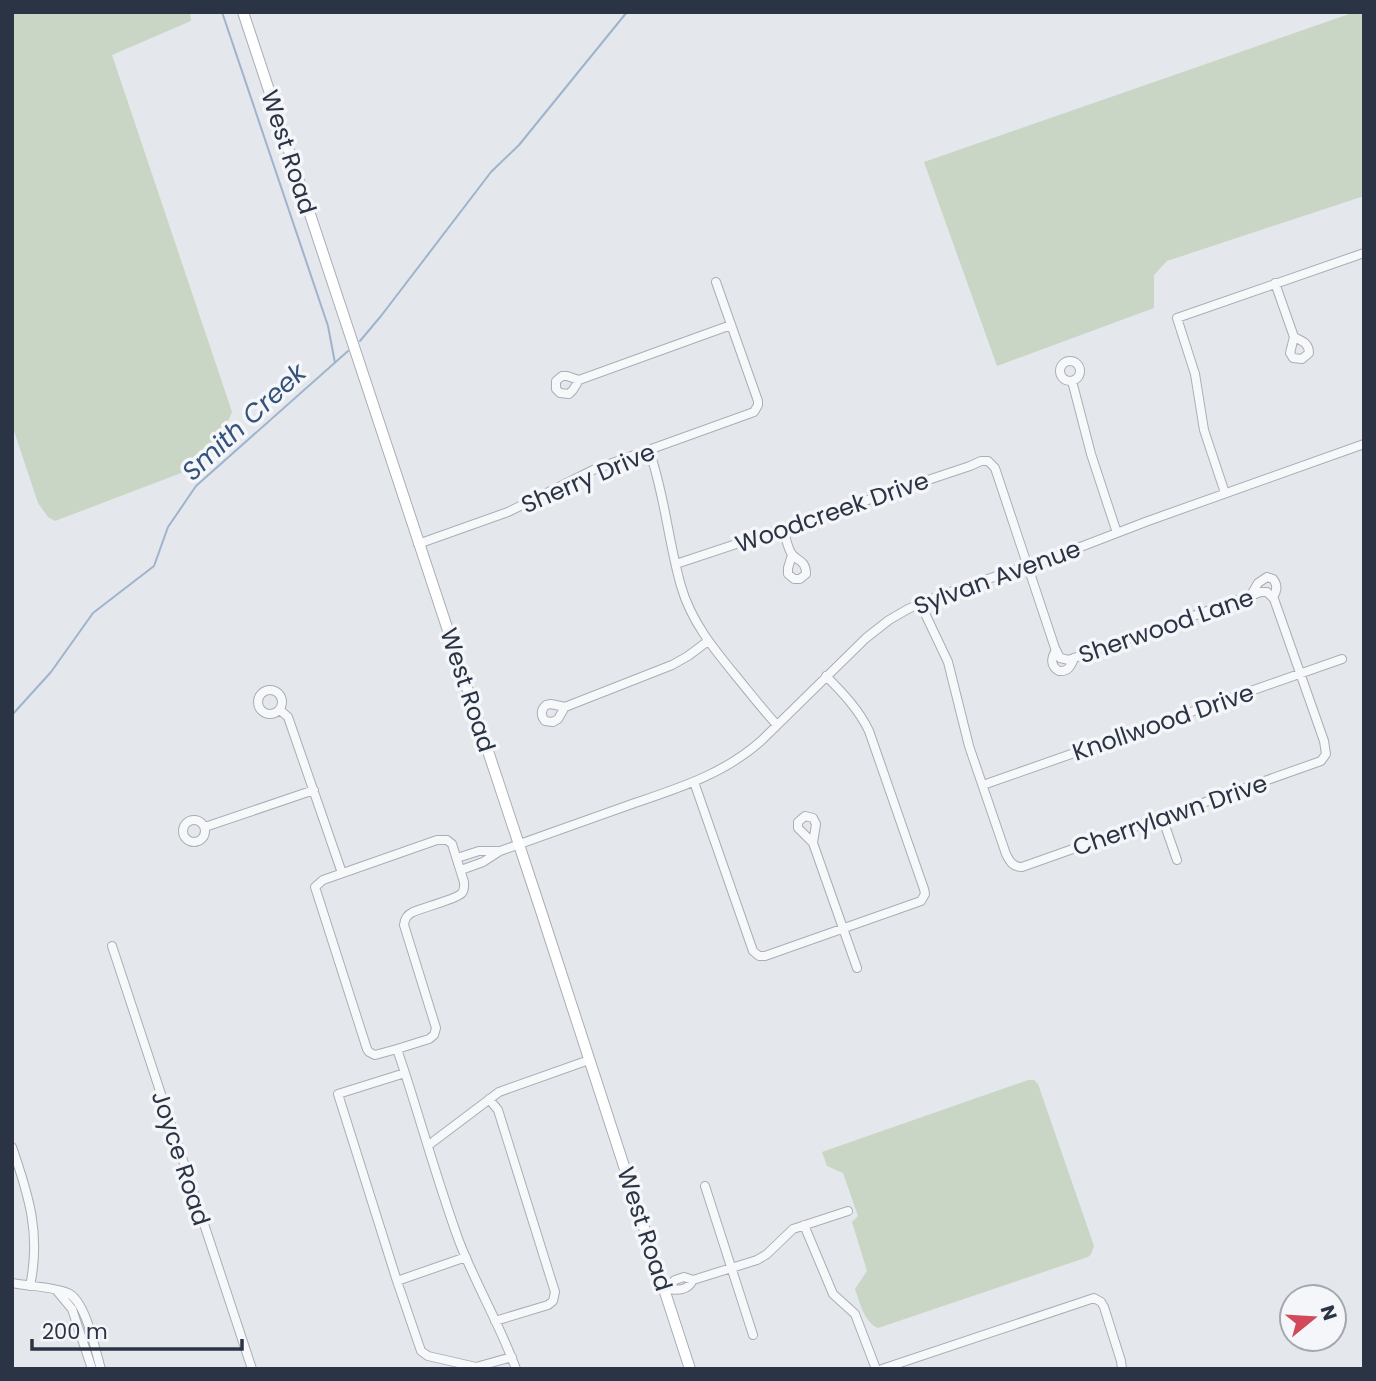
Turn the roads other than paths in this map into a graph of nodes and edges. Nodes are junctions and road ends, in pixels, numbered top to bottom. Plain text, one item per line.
1 (243, 12) edge
2 (1364, 253) edge
3 (716, 282) dead end
4 (1275, 283) junction
5 (731, 325) junction
6 (1294, 337) dead end
7 (579, 380) dead end
8 (1072, 381) dead end
9 (1364, 444) edge
10 (649, 450) junction
11 (1225, 493) junction
12 (783, 529) junction
13 (1117, 533) junction
14 (418, 544) junction
15 (792, 555) dead end
16 (676, 564) junction
17 (1027, 565) junction
18 (1251, 595) junction
19 (1271, 595) junction
20 (920, 603) junction
21 (708, 641) junction
22 (1056, 650) junction
23 (1074, 658) junction
24 (1342, 659) dead end
25 (1300, 674) junction
26 (827, 676) junction
27 (565, 707) dead end
28 (280, 710) dead end
29 (777, 726) junction
30 (694, 782) junction
31 (983, 785) junction
32 (314, 790) junction
33 (1162, 817) junction
34 (205, 827) dead end
35 (813, 843) dead end
36 (518, 845) junction
37 (500, 851) junction
38 (457, 859) junction
39 (1177, 860) dead end
40 (461, 870) junction
41 (342, 873) junction
42 (843, 929) junction
43 (112, 946) dead end
44 (857, 968) dead end
45 (397, 1049) junction
46 (589, 1060) junction
47 (405, 1073) junction
48 (489, 1099) junction
49 (428, 1146) junction
50 (12, 1147) edge
51 (705, 1186) dead end
52 (848, 1211) dead end
53 (804, 1225) junction
54 (466, 1257) junction
55 (732, 1268) junction
56 (397, 1281) junction
57 (12, 1283) edge
58 (30, 1286) junction
59 (665, 1289) junction
60 (495, 1321) junction
61 (753, 1335) dead end
62 (89, 1346) junction
63 (512, 1357) junction
64 (92, 1369) edge
65 (101, 1369) edge
66 (252, 1369) edge
67 (516, 1369) edge
68 (690, 1369) edge
69 (876, 1369) edge
70 (882, 1369) edge
71 (1122, 1369) edge

1 - 14 street, West Road
2 - 4 street
3 - 5 street
4 - 6 street
4 - 11 street
5 - 7 street
5 - 10 street, Sherry Drive
8 - 13 street
9 - 11 street, Sylvan Avenue
10 - 14 street, Sherry Drive
10 - 16 street
11 - 13 street, Sylvan Avenue
12 - 15 street
12 - 16 street, Woodcreek Drive
12 - 17 street, Woodcreek Drive
13 - 17 street, Sylvan Avenue
14 - 36 street, West Road
16 - 21 street
17 - 20 street, Sylvan Avenue
17 - 22 street
18 - 19 street, Sherwood Lane
18 - 19 street
18 - 23 street, Sherwood Lane
19 - 25 street
20 - 26 street, Sylvan Avenue
20 - 31 street
21 - 27 street
21 - 29 street
22 - 23 street, Sherwood Lane
22 - 23 street
24 - 25 street, Knollwood Drive
25 - 31 street, Knollwood Drive
25 - 33 street, Cherrylawn Drive
26 - 29 street, Sylvan Avenue
26 - 42 street
28 - 32 street
29 - 30 street, Sylvan Avenue
30 - 36 street, Sylvan Avenue
30 - 42 street
31 - 33 street, Cherrylawn Drive
32 - 34 street
32 - 41 street
33 - 39 street
35 - 42 street
36 - 37 street, Sylvan Avenue
36 - 46 street, West Road
37 - 38 street
37 - 40 street
38 - 40 street
38 - 41 street
40 - 45 street
41 - 45 street
42 - 44 street
43 - 66 street, Joyce Road
45 - 47 street
46 - 48 street
46 - 59 street, West Road
47 - 49 street
47 - 56 street
48 - 49 street
48 - 60 street
49 - 54 street
50 - 58 street
51 - 55 street
52 - 53 street
53 - 55 street
53 - 69 street
54 - 56 street
54 - 60 street
55 - 59 street
55 - 61 street
56 - 63 street
57 - 58 street
58 - 62 street
59 - 68 street, West Road
60 - 63 street
62 - 64 street
62 - 65 street
63 - 67 street
70 - 71 street

